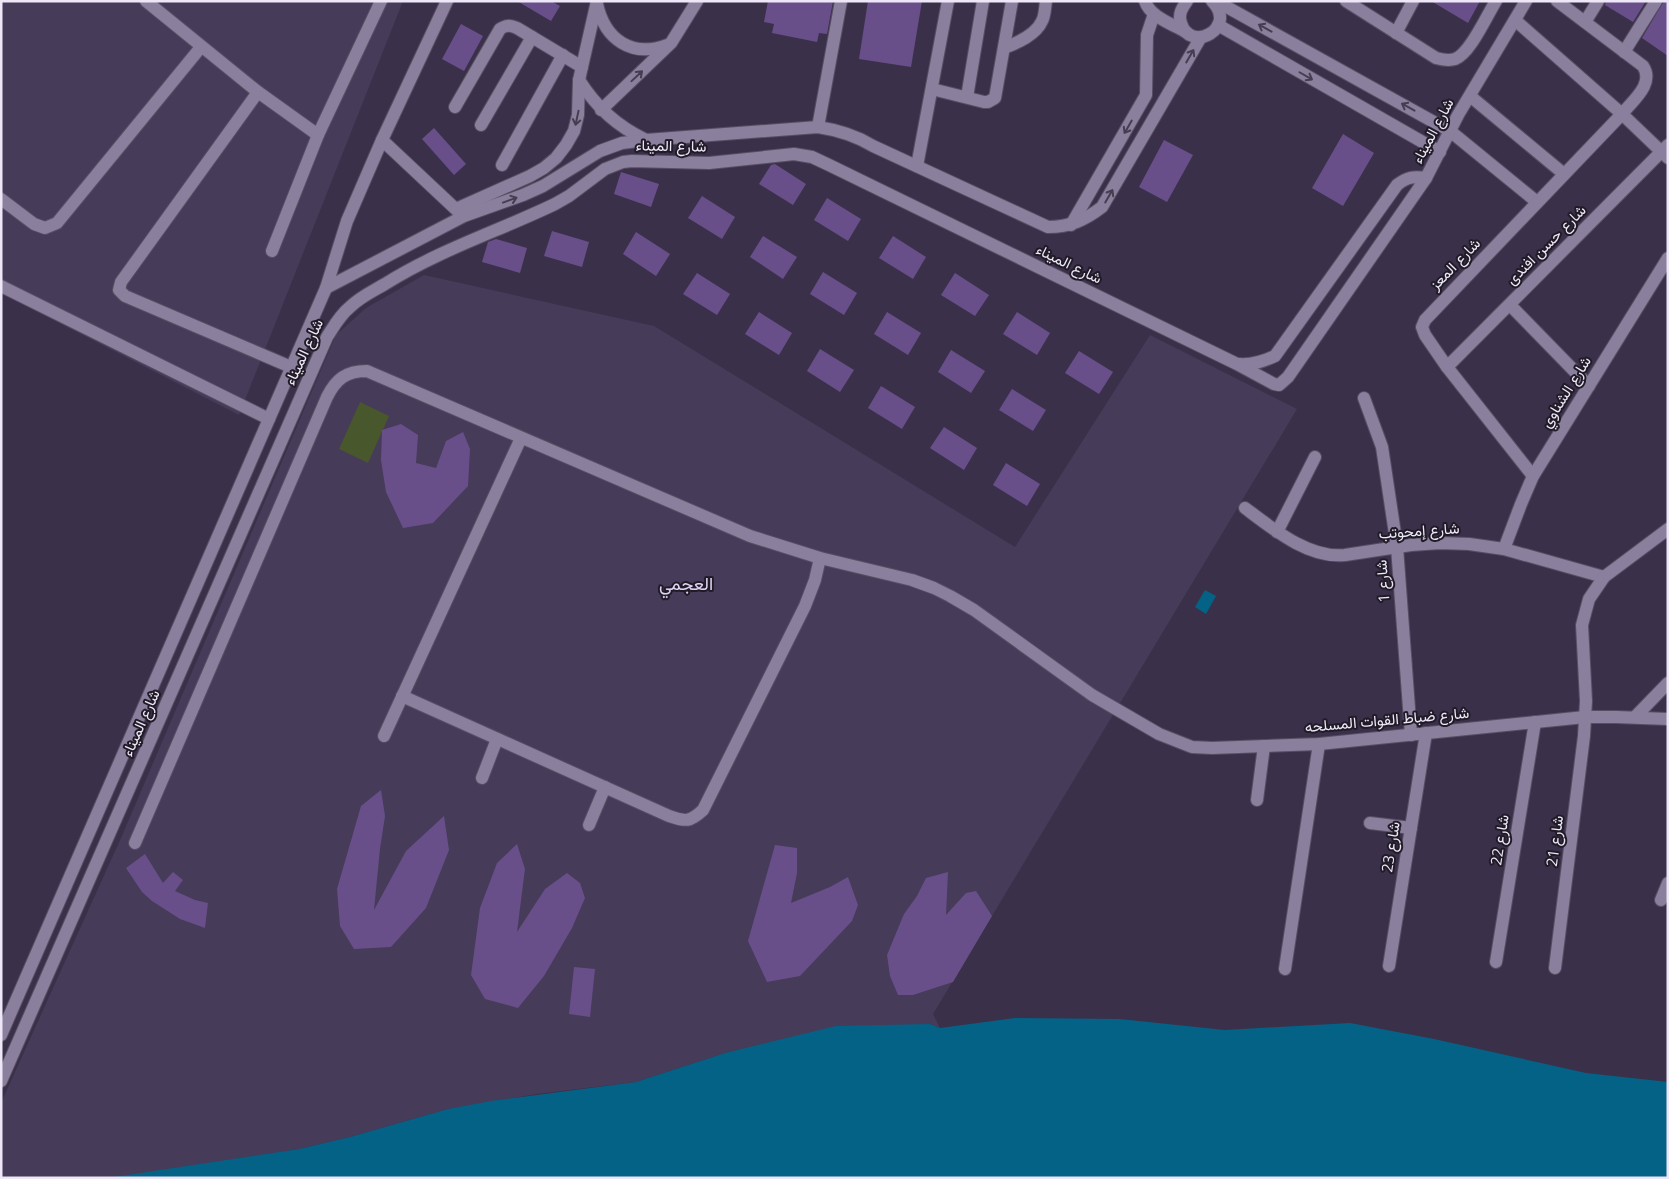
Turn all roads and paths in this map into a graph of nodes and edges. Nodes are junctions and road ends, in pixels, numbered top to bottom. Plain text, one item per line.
1 (146, 1) edge
2 (381, 1) edge
3 (447, 1) edge
4 (697, 1) edge
5 (842, 1) edge
6 (948, 1) edge
7 (983, 1) edge
8 (1012, 1) edge
9 (1046, 1) edge
10 (1145, 1) edge
11 (1187, 1) edge
12 (1212, 1) edge
13 (1346, 1) edge
14 (1414, 1) edge
15 (1496, 1) edge
16 (1526, 1) edge
17 (1557, 1) edge
18 (1598, 1) edge
19 (1656, 1) edge
20 (597, 2) edge
21 (1223, 12) edge
22 (1154, 14) junction
23 (1515, 20) junction
24 (1585, 22) junction
25 (1187, 33) junction
26 (1396, 33) junction
27 (532, 37) junction
28 (1201, 37) junction
29 (671, 43) junction
30 (202, 47) junction
31 (1004, 48) junction
32 (1624, 52) junction
33 (563, 56) junction
34 (582, 67) junction
35 (579, 80) junction
36 (932, 89) junction
37 (258, 92) junction
38 (1146, 95) junction
39 (1470, 96) junction
40 (967, 97) junction
41 (1162, 105) junction
42 (455, 107) dead end
43 (601, 110) junction
44 (1622, 114) junction
45 (481, 125) dead end
46 (818, 127) junction
47 (1450, 131) junction
48 (318, 135) junction
49 (382, 140) junction
50 (646, 140) junction
51 (1440, 152) junction
52 (1666, 152) edge
53 (502, 165) dead end
54 (917, 166) junction
55 (1564, 174) junction
56 (1426, 178) junction
57 (1, 199) edge
58 (1537, 202) junction
59 (460, 213) junction
60 (1071, 225) junction
61 (272, 251) dead end
62 (1668, 258) edge
63 (1, 286) edge
64 (326, 288) junction
65 (1510, 305) junction
66 (1237, 364) junction
67 (291, 367) junction
68 (1446, 367) junction
69 (1589, 386) junction
70 (1364, 398) dead end
71 (269, 419) junction
72 (521, 438) junction
73 (1315, 457) dead end
74 (1533, 476) junction
75 (1245, 508) dead end
76 (1668, 529) edge
77 (1277, 532) junction
78 (1396, 547) junction
79 (1504, 549) junction
80 (820, 558) junction
81 (1604, 578) junction
82 (1668, 683) edge
83 (402, 696) junction
84 (1585, 717) junction
85 (1635, 717) junction
86 (1668, 719) edge
87 (1535, 722) junction
88 (1426, 733) junction
89 (1411, 735) junction
90 (384, 736) dead end
91 (497, 739) junction
92 (1319, 744) junction
93 (1264, 746) junction
94 (482, 778) dead end
95 (605, 787) junction
96 (1256, 800) dead end
97 (1370, 823) dead end
98 (589, 825) dead end
99 (1411, 828) junction
100 (136, 843) dead end
101 (1668, 883) edge
102 (1661, 900) dead end
103 (1496, 962) dead end
104 (1389, 966) dead end
105 (1555, 968) dead end
106 (1285, 969) dead end
107 (1, 1034) edge
108 (1, 1081) edge

1 - 30 street
2 - 48 street
3 - 49 street
4 - 29 street
5 - 46 street
6 - 36 street
7 - 40 street
8 - 31 street
9 - 31 street
10 - 22 street
11 - 25 street
12 - 21 street
13 - 26 street
14 - 26 street
15 - 26 street
16 - 23 street, شارع الميناء
17 - 24 street
18 - 24 street
19 - 32 street
20 - 29 street
20 - 34 street
21 - 28 street
47 -> 21 street
21 -> 51 street
22 - 25 street
22 - 38 street
23 - 39 street, شارع الميناء
23 - 44 street
24 - 32 street
25 - 28 street
27 - 33 street
27 - 42 street
27 - 45 street
41 -> 28 street
43 -> 29 street
30 - 37 street
30 - 57 street
31 - 40 street
32 - 44 street, شارع المعز
33 - 34 street
33 - 53 street
34 - 35 street
35 - 43 street
35 -> 59 street
36 - 40 street
36 - 54 street
37 - 48 street
37 - 67 street
38 - 41 street
38 -> 60 street
39 - 47 street, شارع الميناء
39 - 55 street
60 -> 41 street
43 - 50 street
44 - 52 street
44 - 55 street, شارع المعز
46 - 50 street
46 - 54 street
47 - 51 street, شارع الميناء
47 - 58 street
48 - 61 street
49 - 59 street
49 - 64 street
59 -> 50 street
51 - 56 street, شارع الميناء
52 - 65 street, شارع حسن افندى
54 - 60 street
55 - 58 street, شارع المعز
56 - 66 street
56 - 66 street, شارع الميناء
58 - 68 street, شارع المعز
59 - 64 street
62 - 69 street, شارع الشناوي
63 - 71 street
64 - 67 street
65 - 68 street, شارع حسن افندى
65 - 69 street
66 - 108 street, شارع الميناء
67 - 71 street
68 - 74 street, شارع المعز
69 - 74 street, شارع الشناوي
70 - 78 street, شارع 1
71 - 107 street
72 - 80 street, شارع ضباط القوات المسلحه
72 - 83 street
72 - 100 street, شارع ضباط القوات المسلحه
73 - 77 street
74 - 79 street, شارع الشناوي
75 - 77 street, شارع إمحوتب
76 - 81 street, شارع 21
77 - 78 street, شارع إمحوتب
78 - 79 street, شارع إمحوتب
78 - 89 street, شارع 1
79 - 81 street, شارع إمحوتب
80 - 93 street, شارع ضباط القوات المسلحه
80 - 95 street
81 - 84 street, شارع 21
82 - 85 street
83 - 90 street
83 - 91 street
84 - 85 street, شارع ضباط القوات المسلحه
84 - 87 street, شارع ضباط القوات المسلحه
84 - 105 street, شارع 21
85 - 86 street, شارع ضباط القوات المسلحه
87 - 88 street, شارع ضباط القوات المسلحه
87 - 103 street, شارع 22
88 - 89 street, شارع ضباط القوات المسلحه
88 - 99 street, شارع 23
89 - 92 street, شارع ضباط القوات المسلحه
91 - 94 street
91 - 95 street
92 - 93 street, شارع ضباط القوات المسلحه
92 - 106 street
93 - 96 street
95 - 98 street
97 - 99 street
99 - 104 street, شارع 23
101 - 102 street

